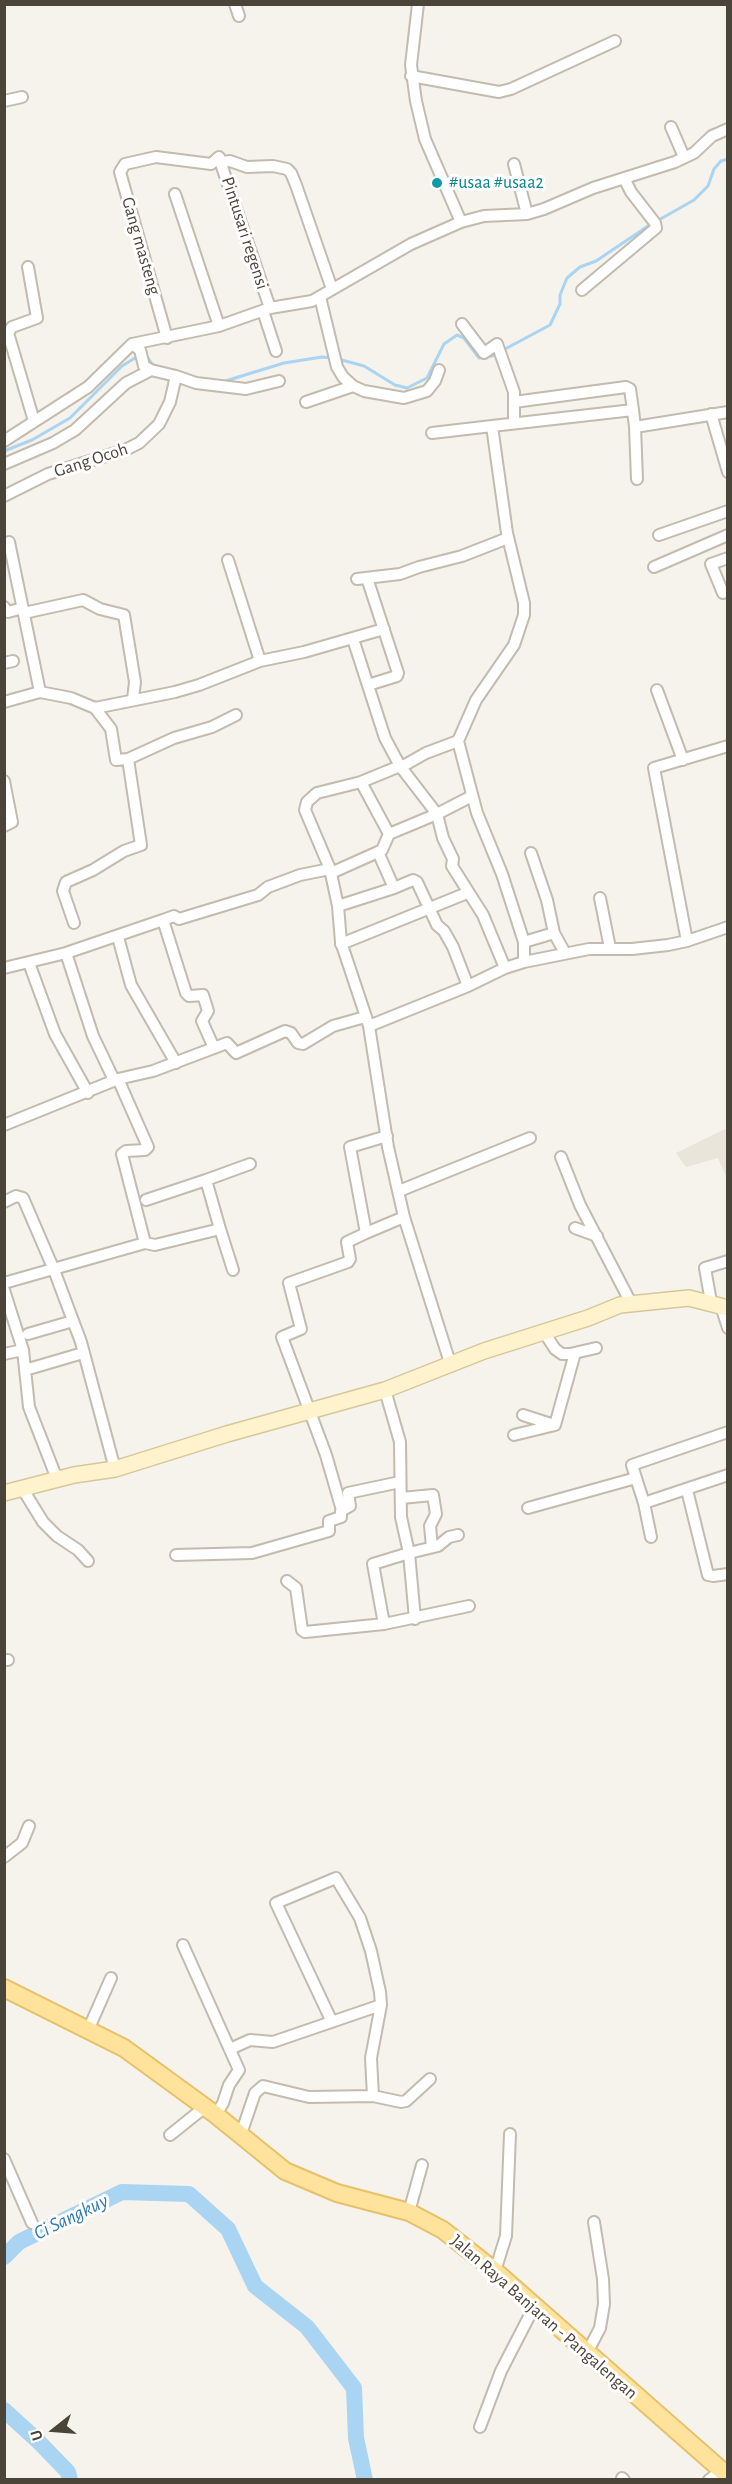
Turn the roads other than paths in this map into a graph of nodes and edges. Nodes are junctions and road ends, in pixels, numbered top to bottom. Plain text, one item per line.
1 (235, 4) edge
2 (418, 4) edge
3 (239, 16) dead end
4 (615, 40) dead end
5 (411, 76) junction
6 (22, 97) dead end
7 (4, 101) edge
8 (671, 127) dead end
9 (728, 129) edge
10 (219, 157) junction
11 (684, 157) junction
12 (514, 164) dead end
13 (624, 178) junction
14 (175, 194) dead end
15 (527, 214) junction
16 (460, 222) junction
17 (28, 267) dead end
18 (332, 289) junction
19 (582, 290) dead end
20 (321, 297) junction
21 (267, 309) junction
22 (462, 324) dead end
23 (219, 326) junction
24 (167, 338) junction
25 (136, 347) junction
26 (276, 351) dead end
27 (147, 368) junction
28 (439, 370) dead end
29 (176, 376) junction
30 (279, 381) dead end
31 (353, 386) junction
32 (306, 402) dead end
33 (514, 402) junction
34 (633, 410) junction
35 (728, 412) edge
36 (711, 414) junction
37 (34, 422) junction
38 (514, 422) junction
39 (492, 426) junction
40 (635, 427) junction
41 (432, 434) dead end
42 (4, 441) edge
43 (4, 464) edge
44 (728, 472) edge
45 (637, 479) dead end
46 (4, 496) edge
47 (728, 511) edge
48 (659, 535) dead end
49 (728, 535) edge
50 (508, 538) junction
51 (9, 542) dead end
52 (728, 558) edge
53 (228, 560) dead end
54 (654, 567) dead end
55 (723, 593) dead end
56 (4, 607) edge
57 (23, 611) junction
58 (384, 629) junction
59 (353, 639) junction
60 (260, 661) junction
61 (368, 685) junction
62 (657, 690) dead end
63 (40, 692) junction
64 (133, 699) junction
65 (4, 702) edge
66 (95, 708) junction
67 (236, 716) dead end
68 (458, 741) junction
69 (728, 746) edge
70 (128, 759) junction
71 (683, 760) junction
72 (402, 766) junction
73 (4, 781) edge
74 (362, 782) junction
75 (472, 796) junction
76 (437, 814) junction
77 (4, 826) edge
78 (389, 834) junction
79 (378, 852) junction
80 (531, 853) dead end
81 (330, 871) junction
82 (394, 888) junction
83 (467, 893) junction
84 (600, 898) dead end
85 (338, 906) junction
86 (430, 909) junction
87 (163, 920) junction
88 (74, 923) dead end
89 (728, 927) edge
90 (554, 933) junction
91 (118, 937) junction
92 (687, 941) junction
93 (524, 942) junction
94 (341, 944) junction
95 (610, 948) junction
96 (66, 953) junction
97 (565, 953) junction
98 (524, 962) junction
99 (29, 963) junction
100 (4, 968) edge
101 (505, 968) junction
102 (468, 986) junction
103 (367, 1021) junction
104 (214, 1048) junction
105 (176, 1063) junction
106 (116, 1080) junction
107 (88, 1093) junction
108 (4, 1125) edge
109 (387, 1136) junction
110 (530, 1138) dead end
111 (561, 1157) dead end
112 (250, 1164) dead end
113 (206, 1180) junction
114 (399, 1191) junction
115 (146, 1200) dead end
116 (4, 1202) edge
117 (404, 1217) junction
118 (575, 1228) dead end
119 (220, 1229) junction
120 (366, 1233) junction
121 (597, 1236) junction
122 (146, 1243) junction
123 (728, 1261) edge
124 (54, 1270) junction
125 (233, 1270) dead end
126 (4, 1283) edge
127 (4, 1290) edge
128 (631, 1303) junction
129 (720, 1305) edge
130 (73, 1321) junction
131 (728, 1328) edge
132 (544, 1332) junction
133 (28, 1334) dead end
134 (597, 1348) dead end
135 (23, 1350) junction
136 (84, 1353) junction
137 (575, 1353) junction
138 (4, 1354) edge
139 (451, 1366) junction
140 (25, 1370) junction
141 (385, 1390) junction
142 (308, 1410) junction
143 (523, 1415) dead end
144 (555, 1425) junction
145 (728, 1432) edge
146 (514, 1435) dead end
147 (115, 1469) junction
148 (728, 1475) edge
149 (636, 1478) junction
150 (57, 1479) junction
151 (400, 1482) junction
152 (22, 1488) junction
153 (687, 1490) junction
154 (4, 1493) edge
155 (401, 1498) junction
156 (644, 1503) junction
157 (528, 1508) dead end
158 (342, 1510) junction
159 (458, 1535) dead end
160 (651, 1537) dead end
161 (432, 1547) junction
162 (409, 1553) junction
163 (176, 1555) dead end
164 (88, 1561) dead end
165 (728, 1574) edge
166 (287, 1581) dead end
167 (469, 1606) dead end
168 (415, 1619) junction
169 (384, 1624) junction
170 (29, 1826) dead end
171 (4, 1857) edge
172 (183, 1944) dead end
173 (111, 1978) dead end
174 (6, 1992) edge
175 (381, 2005) junction
176 (332, 2022) junction
177 (89, 2028) junction
178 (230, 2049) junction
179 (430, 2079) dead end
180 (372, 2092) junction
181 (226, 2123) junction
182 (510, 2134) dead end
183 (170, 2135) dead end
184 (4, 2159) edge
185 (422, 2165) dead end
186 (409, 2212) junction
187 (594, 2222) dead end
188 (32, 2223) dead end
189 (495, 2271) junction
190 (534, 2307) junction
191 (587, 2353) junction
192 (480, 2427) dead end
193 (722, 2472) edge

1 - 3 street
2 - 5 street
4 - 5 street
5 - 16 street
6 - 7 street
8 - 11 street
9 - 11 street
10 - 18 street
10 - 21 street, Pintusari regensi
10 - 24 street, Gang masteng
11 - 13 street
12 - 15 street
13 - 15 street
13 - 19 street
14 - 23 street
15 - 16 street
16 - 18 street
17 - 37 street
18 - 20 street
20 - 21 street
20 - 31 street
21 - 23 street
21 - 26 street, Pintusari regensi
22 - 33 street
23 - 24 street
24 - 25 street
25 - 27 street
25 - 37 street
27 - 29 street
27 - 43 street
28 - 31 street
29 - 30 street
29 - 46 street, Gang Ocoh
31 - 32 street
33 - 34 street
33 - 38 street
34 - 38 street
34 - 40 street
35 - 36 street
36 - 40 street
36 - 44 street
37 - 42 street
38 - 39 street
39 - 41 street
39 - 50 street
40 - 45 street
47 - 48 street
49 - 54 street
50 - 58 street
50 - 68 street
51 - 57 street
52 - 55 street
53 - 60 street
56 - 57 street
57 - 63 street
57 - 64 street
58 - 59 street
58 - 61 street
59 - 60 street
59 - 61 street
60 - 64 street
61 - 72 street
62 - 71 street
63 - 65 street
63 - 66 street
64 - 66 street
66 - 70 street
67 - 70 street
68 - 72 street
68 - 75 street
69 - 71 street
70 - 88 street
71 - 92 street
72 - 74 street
72 - 76 street
73 - 77 street
74 - 78 street
74 - 81 street
75 - 76 street
75 - 93 street
76 - 78 street
76 - 83 street
78 - 79 street
79 - 81 street
79 - 82 street
80 - 90 street
81 - 85 street
81 - 87 street
82 - 85 street
82 - 86 street
83 - 86 street
83 - 101 street
84 - 95 street
85 - 94 street
86 - 94 street
86 - 102 street
87 - 91 street
87 - 104 street
89 - 92 street
90 - 93 street
90 - 97 street
91 - 96 street
91 - 105 street
92 - 95 street
93 - 98 street
94 - 103 street
95 - 97 street
96 - 99 street
96 - 106 street
97 - 98 street
98 - 101 street
99 - 100 street
99 - 107 street
101 - 102 street
102 - 103 street
103 - 104 street
103 - 109 street
104 - 105 street
105 - 106 street
106 - 107 street
106 - 122 street
107 - 108 street
109 - 114 street
109 - 120 street
110 - 114 street
111 - 121 street
112 - 113 street
113 - 115 street
113 - 119 street
114 - 117 street
116 - 124 street
117 - 120 street
117 - 139 street
118 - 121 street
119 - 122 street
119 - 125 street
120 - 142 street
121 - 128 street
122 - 124 street
123 - 129 street
124 - 126 street
124 - 130 street
127 - 135 street
128 - 129 street
128 - 132 street
129 - 131 street
130 - 133 street
130 - 136 street
132 - 137 street
132 - 139 street
134 - 137 street
135 - 138 street
135 - 140 street
136 - 140 street
136 - 147 street
137 - 144 street
139 - 141 street
140 - 150 street
141 - 142 street
141 - 151 street
142 - 147 street
142 - 158 street
143 - 144 street
144 - 146 street
145 - 149 street
147 - 150 street
148 - 153 street
149 - 156 street
149 - 157 street
150 - 152 street
151 - 155 street
151 - 158 street
152 - 154 street
152 - 164 street
153 - 156 street
153 - 165 street
155 - 161 street
155 - 162 street
156 - 160 street
158 - 163 street
159 - 161 street
161 - 162 street
162 - 168 street
162 - 169 street
166 - 169 street
167 - 168 street
168 - 169 street
170 - 171 street
172 - 178 street
173 - 177 street
174 - 177 main road, Jalan Raya Banjaran - Pangalengan
175 - 176 street
175 - 176 street
175 - 180 street
176 - 178 street
177 - 181 main road, Jalan Raya Banjaran - Pangalengan
178 - 181 street
179 - 180 street
180 - 181 street
181 - 183 street
181 - 186 main road, Jalan Raya Banjaran - Pangalengan
182 - 189 street
184 - 188 street
185 - 186 street
186 - 189 main road, Jalan Raya Banjaran - Pangalengan
187 - 191 street
189 - 190 main road, Jalan Raya Banjaran - Pangalengan
190 - 191 main road, Jalan Raya Banjaran - Pangalengan
190 - 192 street
191 - 193 main road, Jalan Raya Banjaran - Pangalengan

